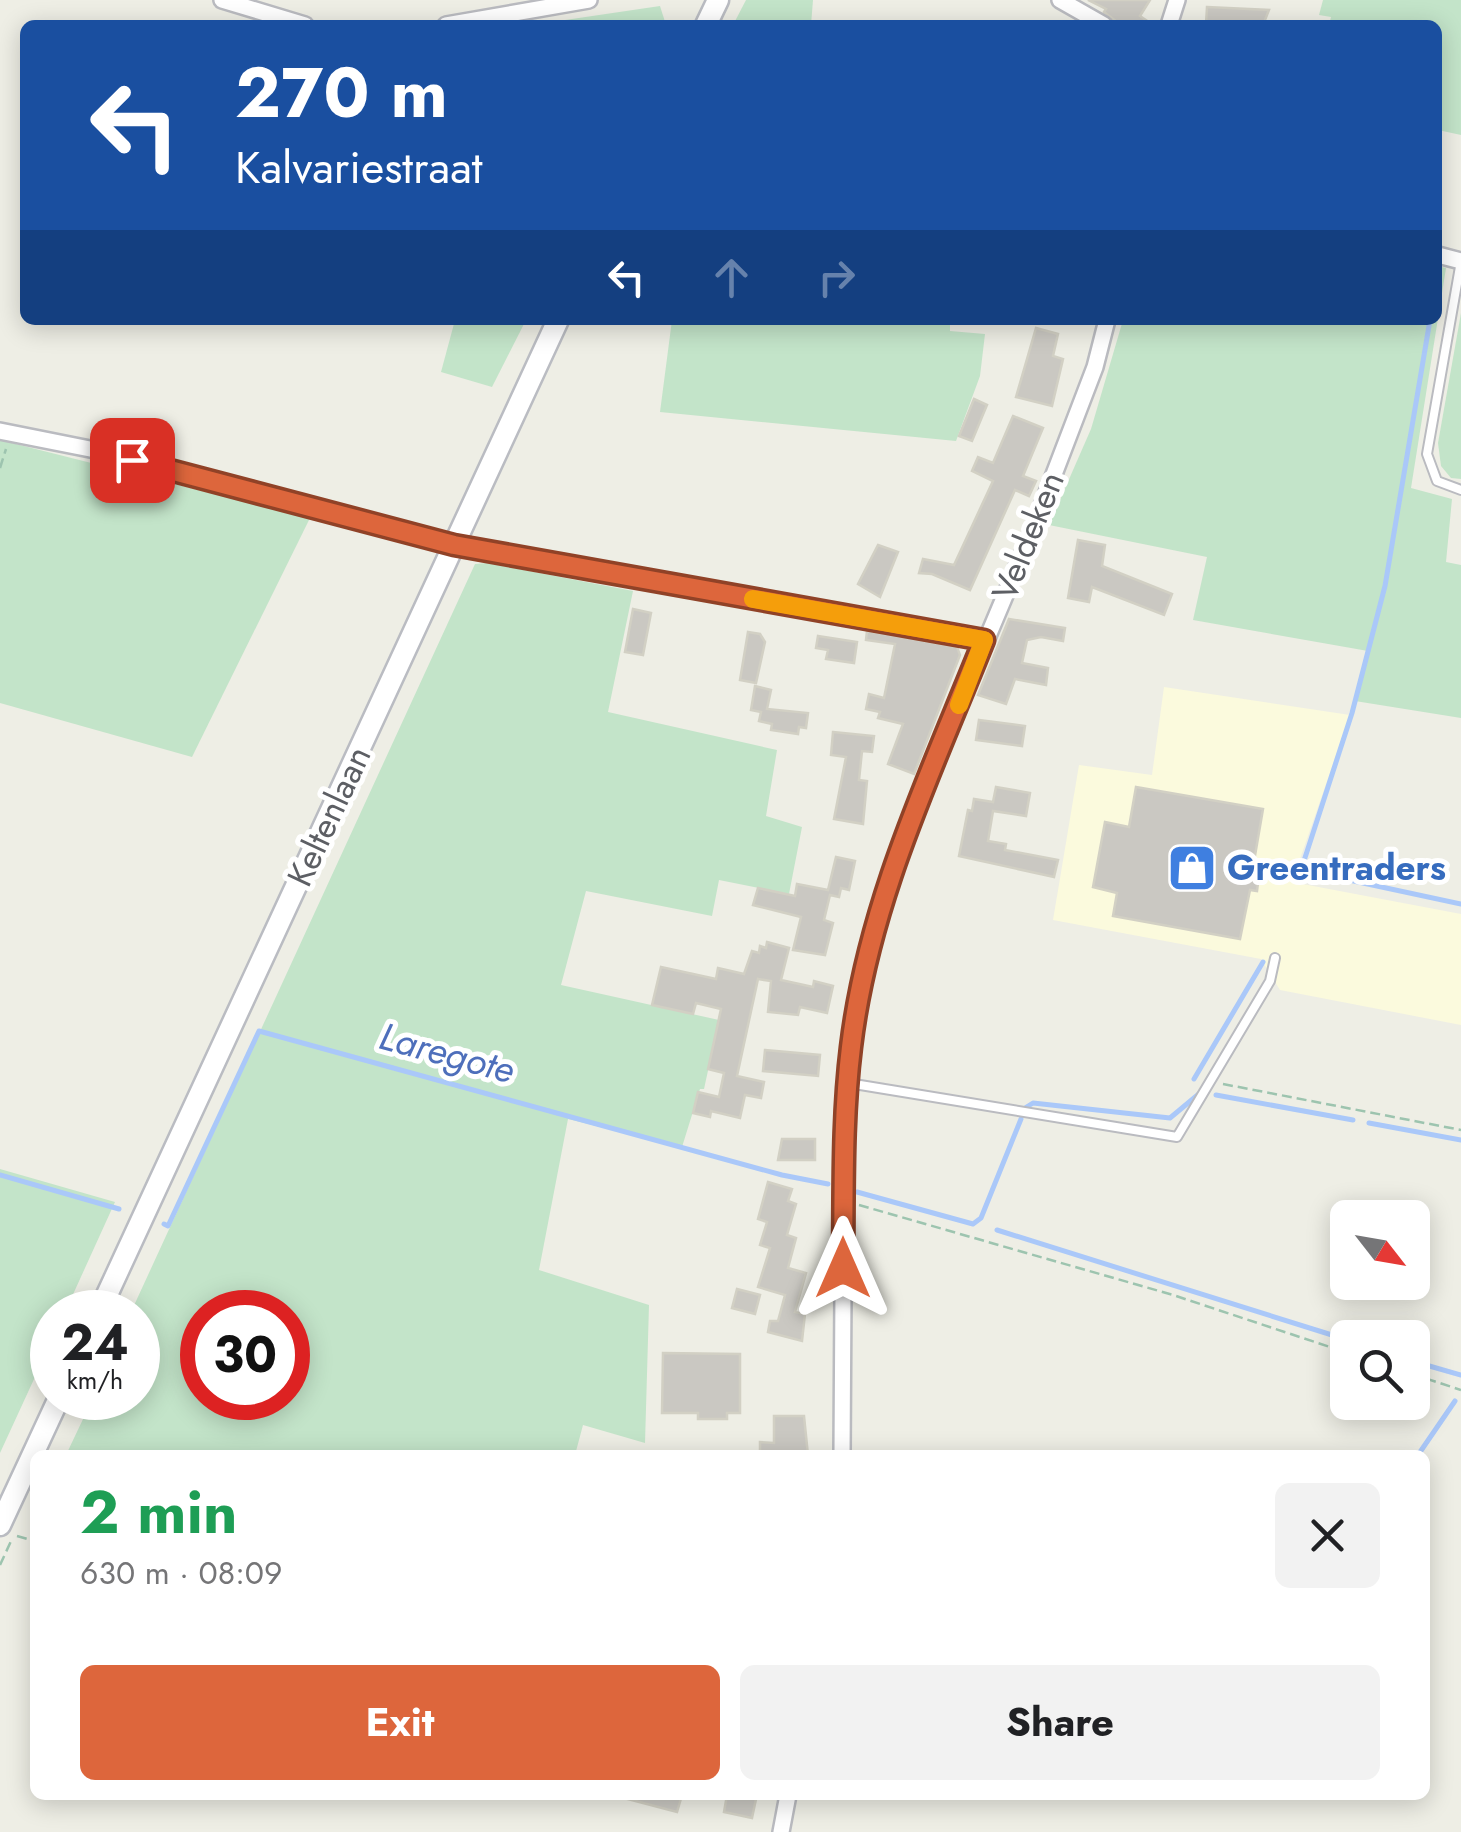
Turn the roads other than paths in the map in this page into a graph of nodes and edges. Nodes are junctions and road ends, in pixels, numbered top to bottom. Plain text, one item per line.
1 (222, 0) edge
2 (589, 0) edge
3 (1060, 0) edge
4 (288, 20) edge
5 (475, 20) edge
6 (1095, 20) edge
7 (1461, 261) edge
8 (556, 325) edge
9 (1105, 325) edge
10 (6, 432) edge
11 (1461, 490) edge
12 (454, 545) junction
13 (984, 640) junction
14 (1275, 958) dead end
15 (848, 1083) junction
16 (108, 1290) edge
17 (51, 1420) edge
18 (39, 1450) edge
19 (842, 1450) edge
20 (30, 1473) edge
21 (7, 1530) edge
22 (787, 1800) edge
23 (780, 1832) edge

1 - 4 street
2 - 5 street
3 - 6 street
7 - 11 lane
8 - 12 main road, Keltenlaan
9 - 13 street, Veldeken
10 - 12 street
12 - 13 street
12 - 16 main road, Keltenlaan
13 - 15 street, Veldeken
14 - 15 lane
15 - 19 street, Veldeken
17 - 18 main road
20 - 21 main road
22 - 23 street

